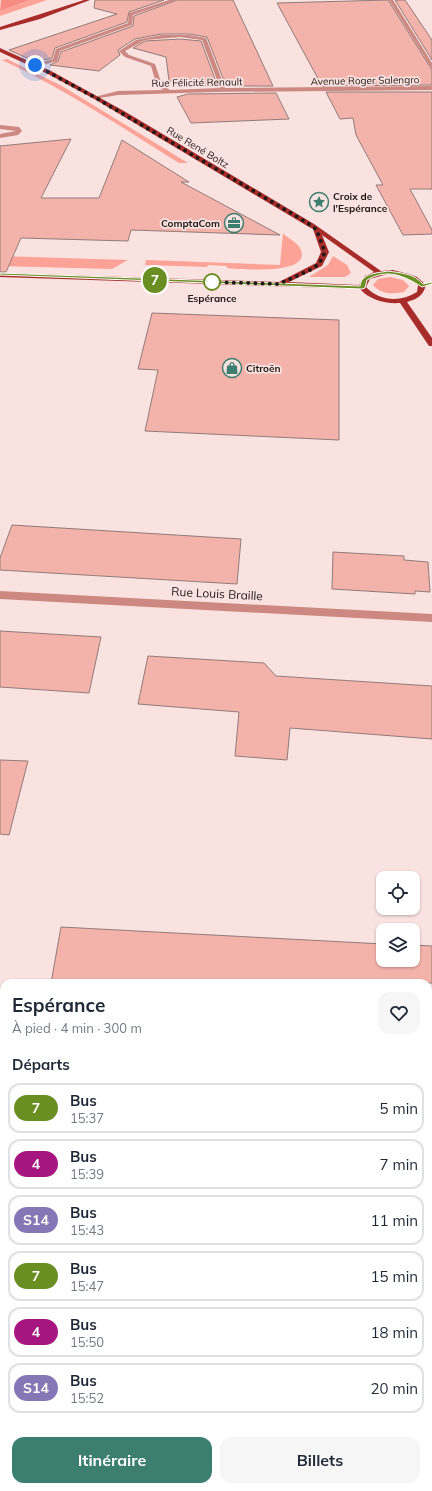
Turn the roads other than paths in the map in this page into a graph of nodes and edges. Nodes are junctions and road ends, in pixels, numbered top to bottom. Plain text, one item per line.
1 (88, 0) edge
2 (174, 0) edge
3 (391, 0) edge
4 (0, 29) edge
5 (0, 50) edge
6 (35, 65) junction
7 (432, 67) edge
8 (432, 88) edge
9 (223, 90) junction
10 (298, 90) joint
11 (168, 92) junction
12 (96, 98) junction
13 (0, 127) edge
14 (0, 136) edge
15 (316, 229) junction
16 (379, 273) junction
17 (0, 275) edge
18 (279, 284) junction
19 (432, 284) edge
20 (422, 285) junction
21 (362, 288) junction
22 (402, 301) junction
23 (432, 344) edge
24 (0, 595) edge
25 (432, 618) edge

1 - 4 main road
2 - 6 street
3 - 7 street
5 - 6 main road, Rue René Boltz
6 - 12 main road, Rue René Boltz
8 - 10 street, Avenue Roger Salengro
9 - 10 street, Rue Félicité Renault
9 - 11 street, Rue Félicité Renault
9 - 11 street
11 - 12 street, Rue Félicité Renault
12 - 15 main road, Rue René Boltz
13 - 14 street
15 - 16 main road, Rue René Boltz
15 - 18 main road
16 - 20 main road
16 - 21 main road
17 - 18 main road
18 - 21 main road
19 - 20 main road
20 - 22 main road
21 - 22 main road
22 - 23 main road
24 - 25 street, Rue Louis Braille

